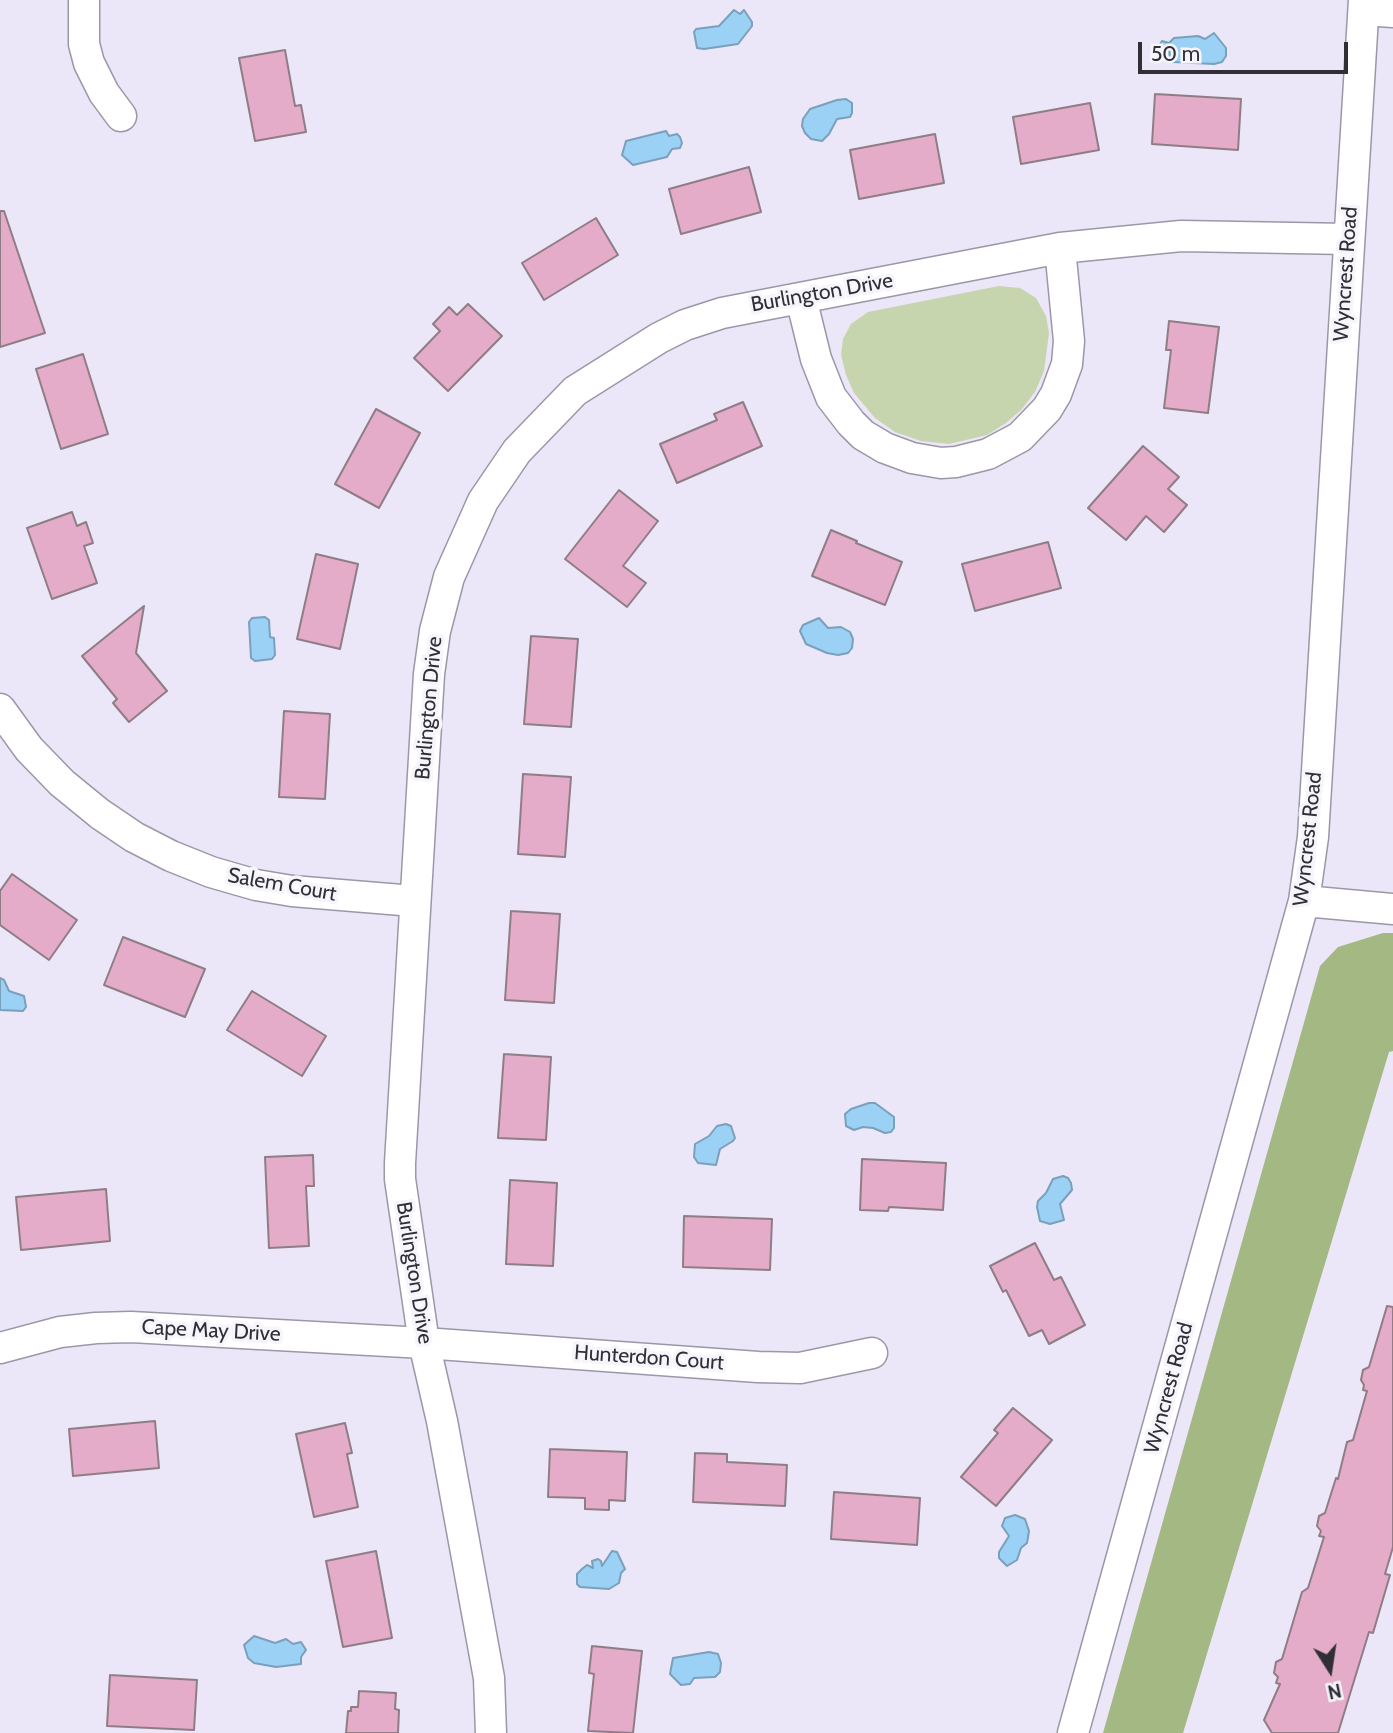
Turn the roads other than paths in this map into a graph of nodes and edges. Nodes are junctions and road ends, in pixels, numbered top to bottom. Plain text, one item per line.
1 (84, 0) edge
2 (1374, 8) edge
3 (121, 116) dead end
4 (1348, 239) junction
5 (1060, 248) junction
6 (801, 298) junction
7 (0, 709) edge
8 (414, 901) junction
9 (1304, 901) junction
10 (1393, 909) edge
11 (424, 1343) junction
12 (0, 1349) edge
13 (872, 1353) dead end
14 (491, 1733) edge
15 (1073, 1733) edge

1 - 3 street
2 - 4 street, Wyncrest Road
4 - 5 street, Burlington Drive
4 - 9 street, Wyncrest Road
5 - 6 street, Burlington Drive
5 - 6 street
6 - 8 street, Burlington Drive
7 - 8 street, Salem Court
8 - 11 street, Burlington Drive
9 - 10 street
9 - 15 street, Wyncrest Road
11 - 12 street, Cape May Drive
11 - 13 street, Hunterdon Court
11 - 14 street, Burlington Drive

